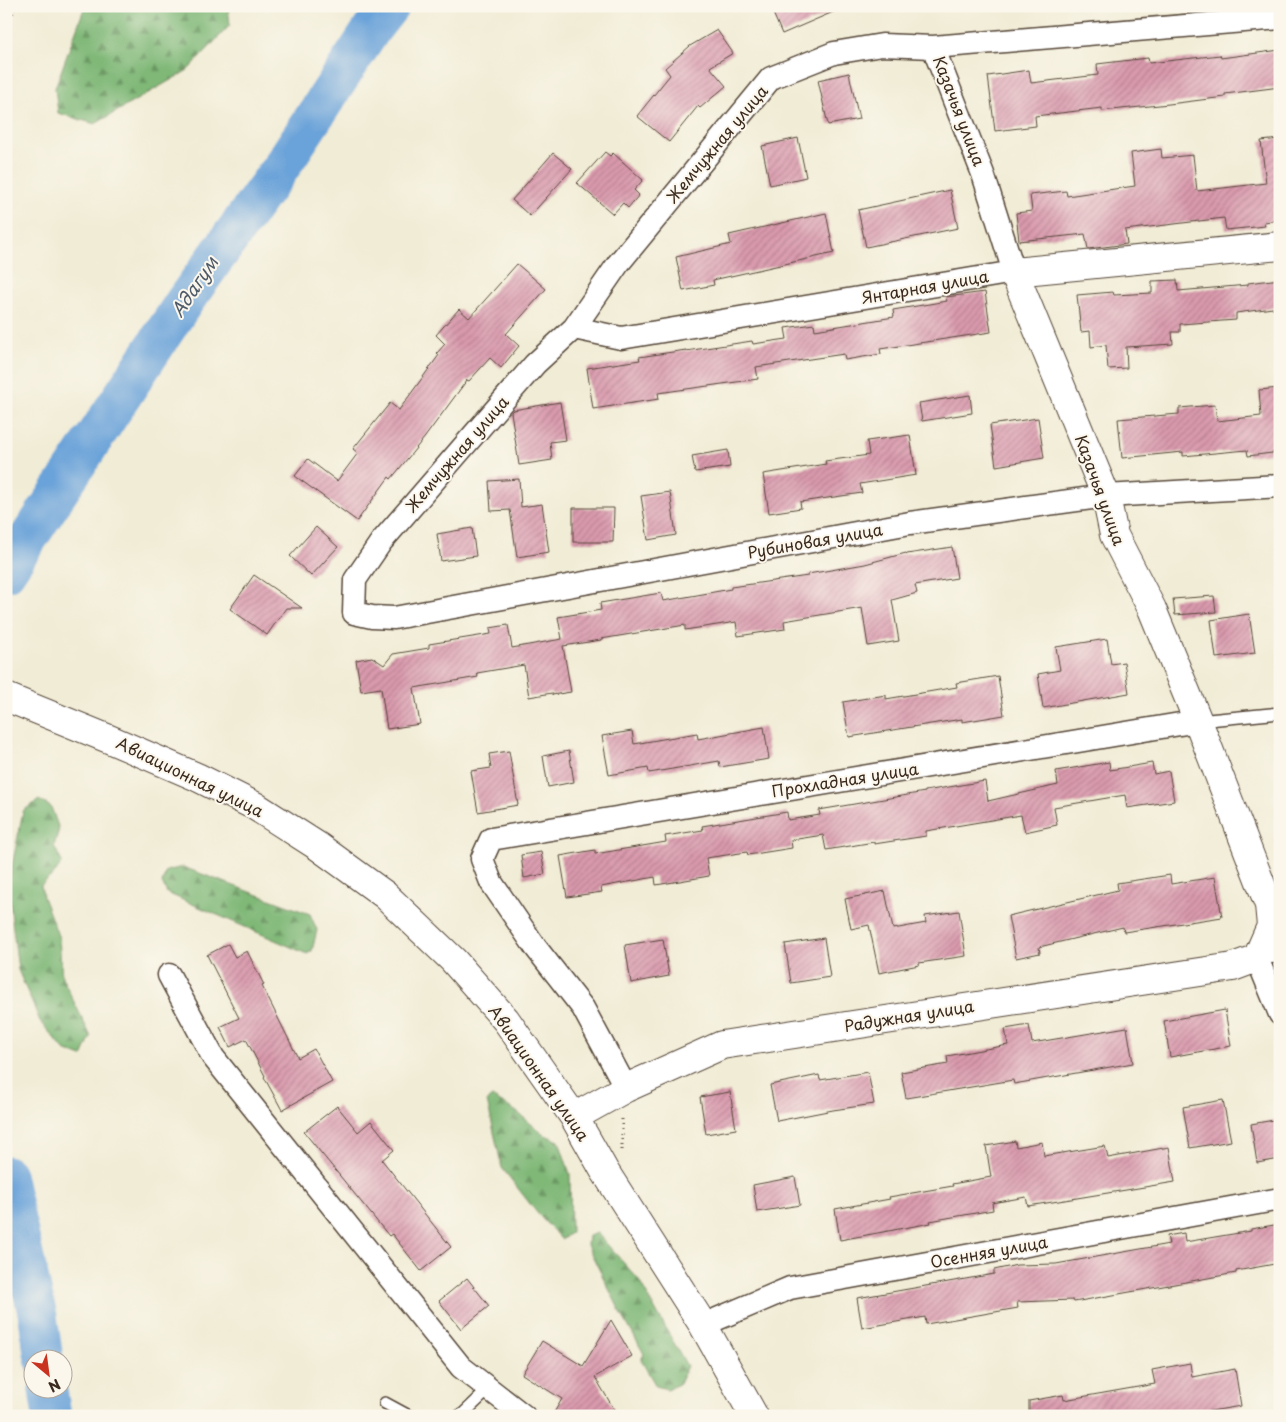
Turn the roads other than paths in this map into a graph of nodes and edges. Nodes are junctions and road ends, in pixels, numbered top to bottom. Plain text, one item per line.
1 (1280, 18) edge
2 (933, 47) junction
3 (1280, 246) edge
4 (1014, 272) junction
5 (574, 328) junction
6 (1280, 486) edge
7 (1106, 496) junction
8 (354, 613) joint
9 (6, 697) edge
10 (1280, 713) edge
11 (1198, 721) junction
12 (1268, 958) edge
13 (170, 975) dead end
14 (1280, 1014) edge
15 (626, 1088) junction
16 (574, 1117) junction
17 (1280, 1199) edge
18 (704, 1325) junction
19 (490, 1389) junction
20 (385, 1403) dead end
21 (409, 1416) edge
22 (459, 1416) edge
23 (524, 1416) edge
24 (754, 1416) edge

1 - 2 street, Жемчужная улица
2 - 4 street, Казачья улица
2 - 5 street, Жемчужная улица
3 - 4 main road, Янтарная улица
4 - 5 street, Янтарная улица
4 - 7 main road, Казачья улица
5 - 8 street, Жемчужная улица
6 - 7 street, Рубиновая улица
7 - 8 street, Рубиновая улица
7 - 11 main road, Казачья улица
9 - 16 main road, Авиационная улица
10 - 11 lane
11 - 12 main road, Казачья улица
11 - 15 street, Прохладная улица
12 - 14 street
12 - 15 main road, Радужная улица
13 - 19 street
15 - 16 main road, Радужная улица
16 - 18 main road, Авиационная улица
17 - 18 street, Осенняя улица
18 - 24 main road, Авиационная улица
19 - 22 lane
19 - 23 street
20 - 21 lane

